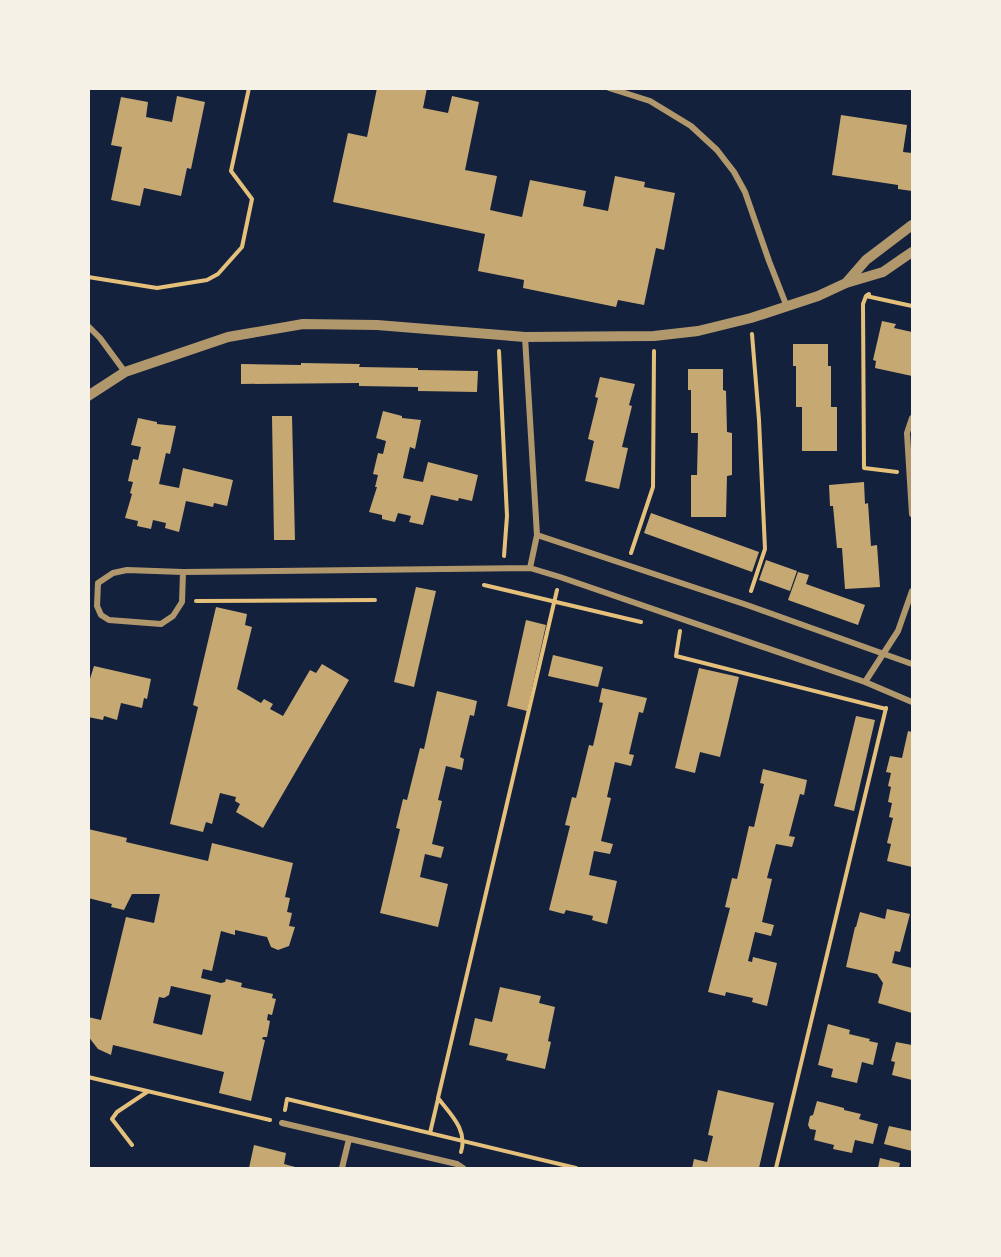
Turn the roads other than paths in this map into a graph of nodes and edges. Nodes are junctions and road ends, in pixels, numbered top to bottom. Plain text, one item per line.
1 (609, 88) edge
2 (912, 225) edge
3 (912, 252) edge
4 (846, 283) junction
5 (788, 307) junction
6 (88, 326) edge
7 (525, 336) junction
8 (125, 372) junction
9 (88, 396) edge
10 (912, 418) edge
11 (912, 513) edge
12 (537, 535) junction
13 (530, 568) junction
14 (183, 572) junction
15 (912, 591) edge
16 (884, 653) junction
17 (912, 664) edge
18 (865, 682) junction
19 (912, 702) edge
20 (282, 1123) road end
21 (349, 1138) junction
22 (342, 1168) edge
23 (463, 1168) edge

1 - 5 street
2 - 4 street
3 - 4 street
4 - 5 street
5 - 7 street
6 - 8 street
7 - 8 street
7 - 12 street
8 - 9 street
10 - 11 street
12 - 13 street
12 - 16 street
13 - 14 street
13 - 18 street
14 - 14 street
15 - 16 street
16 - 17 street
16 - 18 street
18 - 19 street
20 - 21 street
21 - 22 street
21 - 23 street

